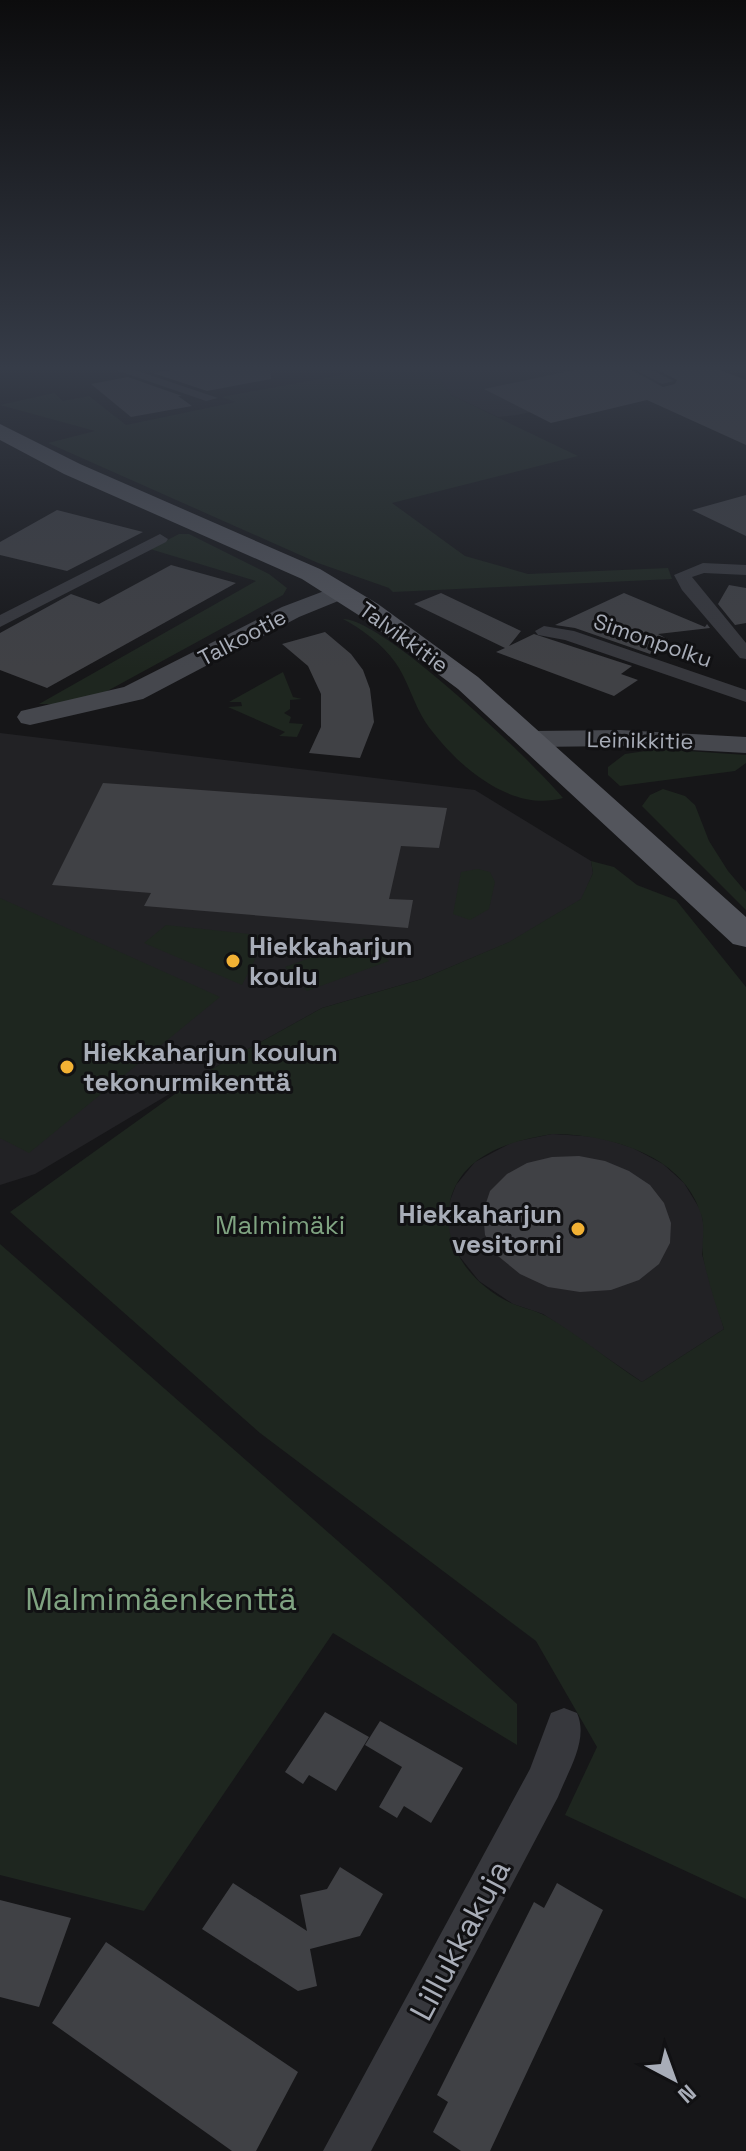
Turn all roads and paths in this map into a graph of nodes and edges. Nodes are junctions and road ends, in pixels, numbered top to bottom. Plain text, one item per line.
1 (71, 468) edge
2 (160, 539) dead end
3 (746, 570) edge
4 (340, 592) junction
5 (0, 622) edge
6 (544, 631) dead end
7 (746, 654) edge
8 (746, 696) edge
9 (0, 715) edge
10 (533, 739) junction
11 (746, 745) edge
12 (746, 936) edge
13 (564, 1726) dead end
14 (346, 2151) edge

1 - 4 main road, Talvikkitie
2 - 5 street
3 - 7 street, Simonpolku
4 - 9 street, Talkootie
4 - 10 main road, Talvikkitie
6 - 8 street, Simonpolku
10 - 11 street, Leinikkitie
10 - 12 main road, Talvikkitie
13 - 14 street, Lillukkakuja

